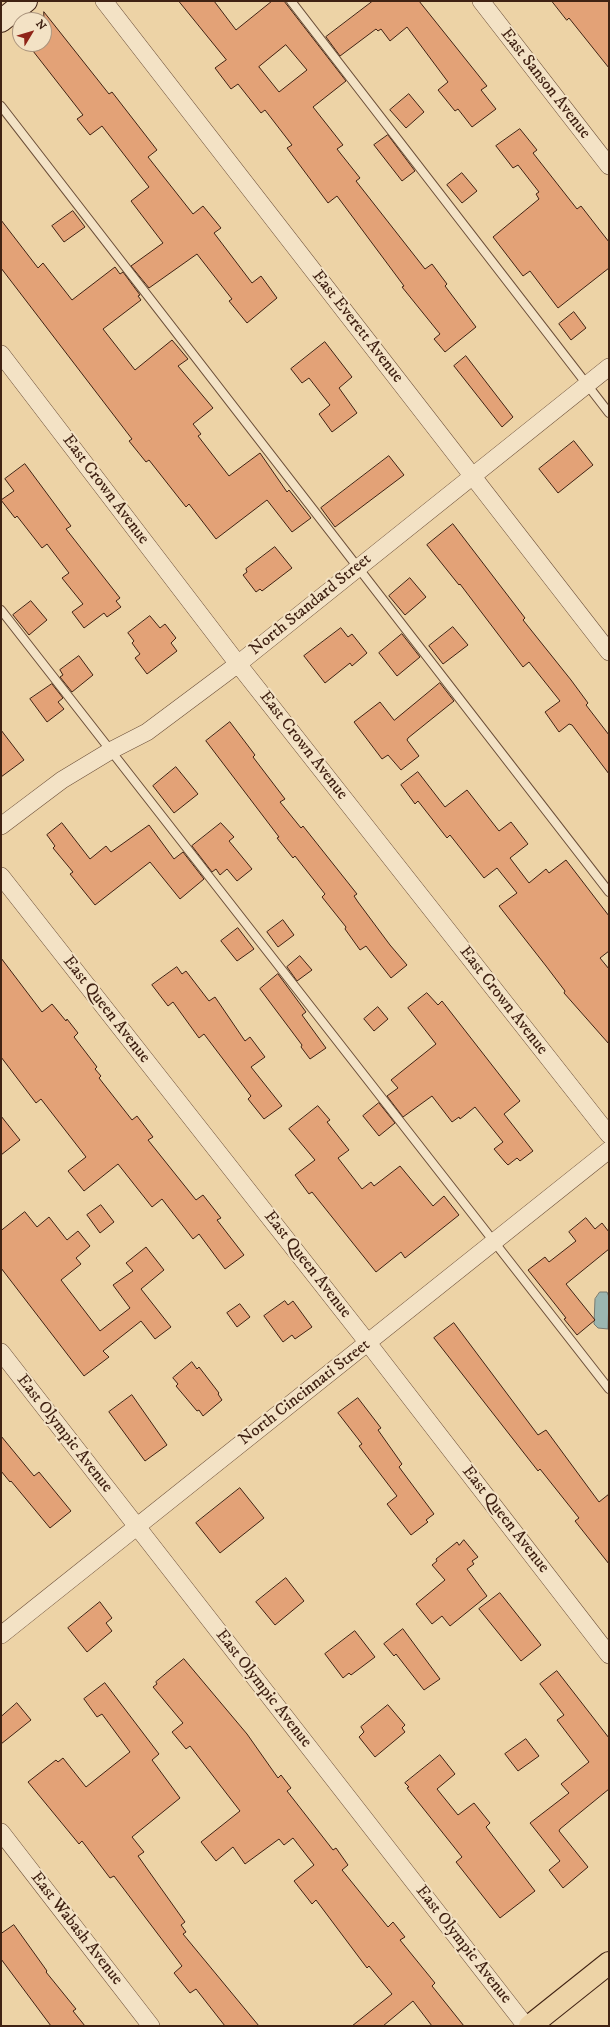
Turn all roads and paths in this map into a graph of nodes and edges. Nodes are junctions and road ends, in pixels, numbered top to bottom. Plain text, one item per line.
1 (26, 1) edge
2 (104, 1) edge
3 (290, 1) edge
4 (481, 1) edge
5 (1, 21) edge
6 (1, 106) edge
7 (609, 166) edge
8 (1, 354) edge
9 (609, 367) edge
10 (587, 385) junction
11 (609, 413) edge
12 (472, 476) junction
13 (358, 567) junction
14 (1, 610) edge
15 (609, 652) edge
16 (238, 664) junction
17 (110, 751) junction
18 (1, 826) edge
19 (1, 876) edge
20 (609, 892) edge
21 (609, 1135) edge
22 (609, 1150) edge
23 (494, 1242) junction
24 (368, 1343) junction
25 (1, 1352) edge
26 (609, 1389) edge
27 (136, 1527) junction
28 (1, 1635) edge
29 (609, 1655) edge
30 (1, 1832) edge
31 (609, 1963) edge
32 (151, 2026) edge
33 (526, 2026) edge
34 (530, 2026) edge

1 - 5 street
2 - 12 street, East Everett Avenue
3 - 10 lane
4 - 7 street, East Sanson Avenue
6 - 13 lane
8 - 16 street, East Crown Avenue
9 - 10 street, North Standard Street
10 - 11 lane
10 - 12 street, North Standard Street
12 - 13 street, North Standard Street
12 - 15 street, East Everett Avenue
13 - 16 street, North Standard Street
13 - 20 lane
14 - 17 lane
16 - 17 street, North Standard Street
16 - 21 street, East Crown Avenue
17 - 18 street, North Standard Street
17 - 23 lane
19 - 24 street, East Queen Avenue
22 - 23 street, North Cincinnati Street
23 - 24 street, North Cincinnati Street
23 - 26 lane
24 - 27 street, North Cincinnati Street
24 - 29 street, East Queen Avenue
25 - 27 street, East Olympic Avenue
27 - 28 street, North Cincinnati Street
27 - 33 street, East Olympic Avenue
30 - 32 street, East Wabash Avenue
31 - 34 main road

